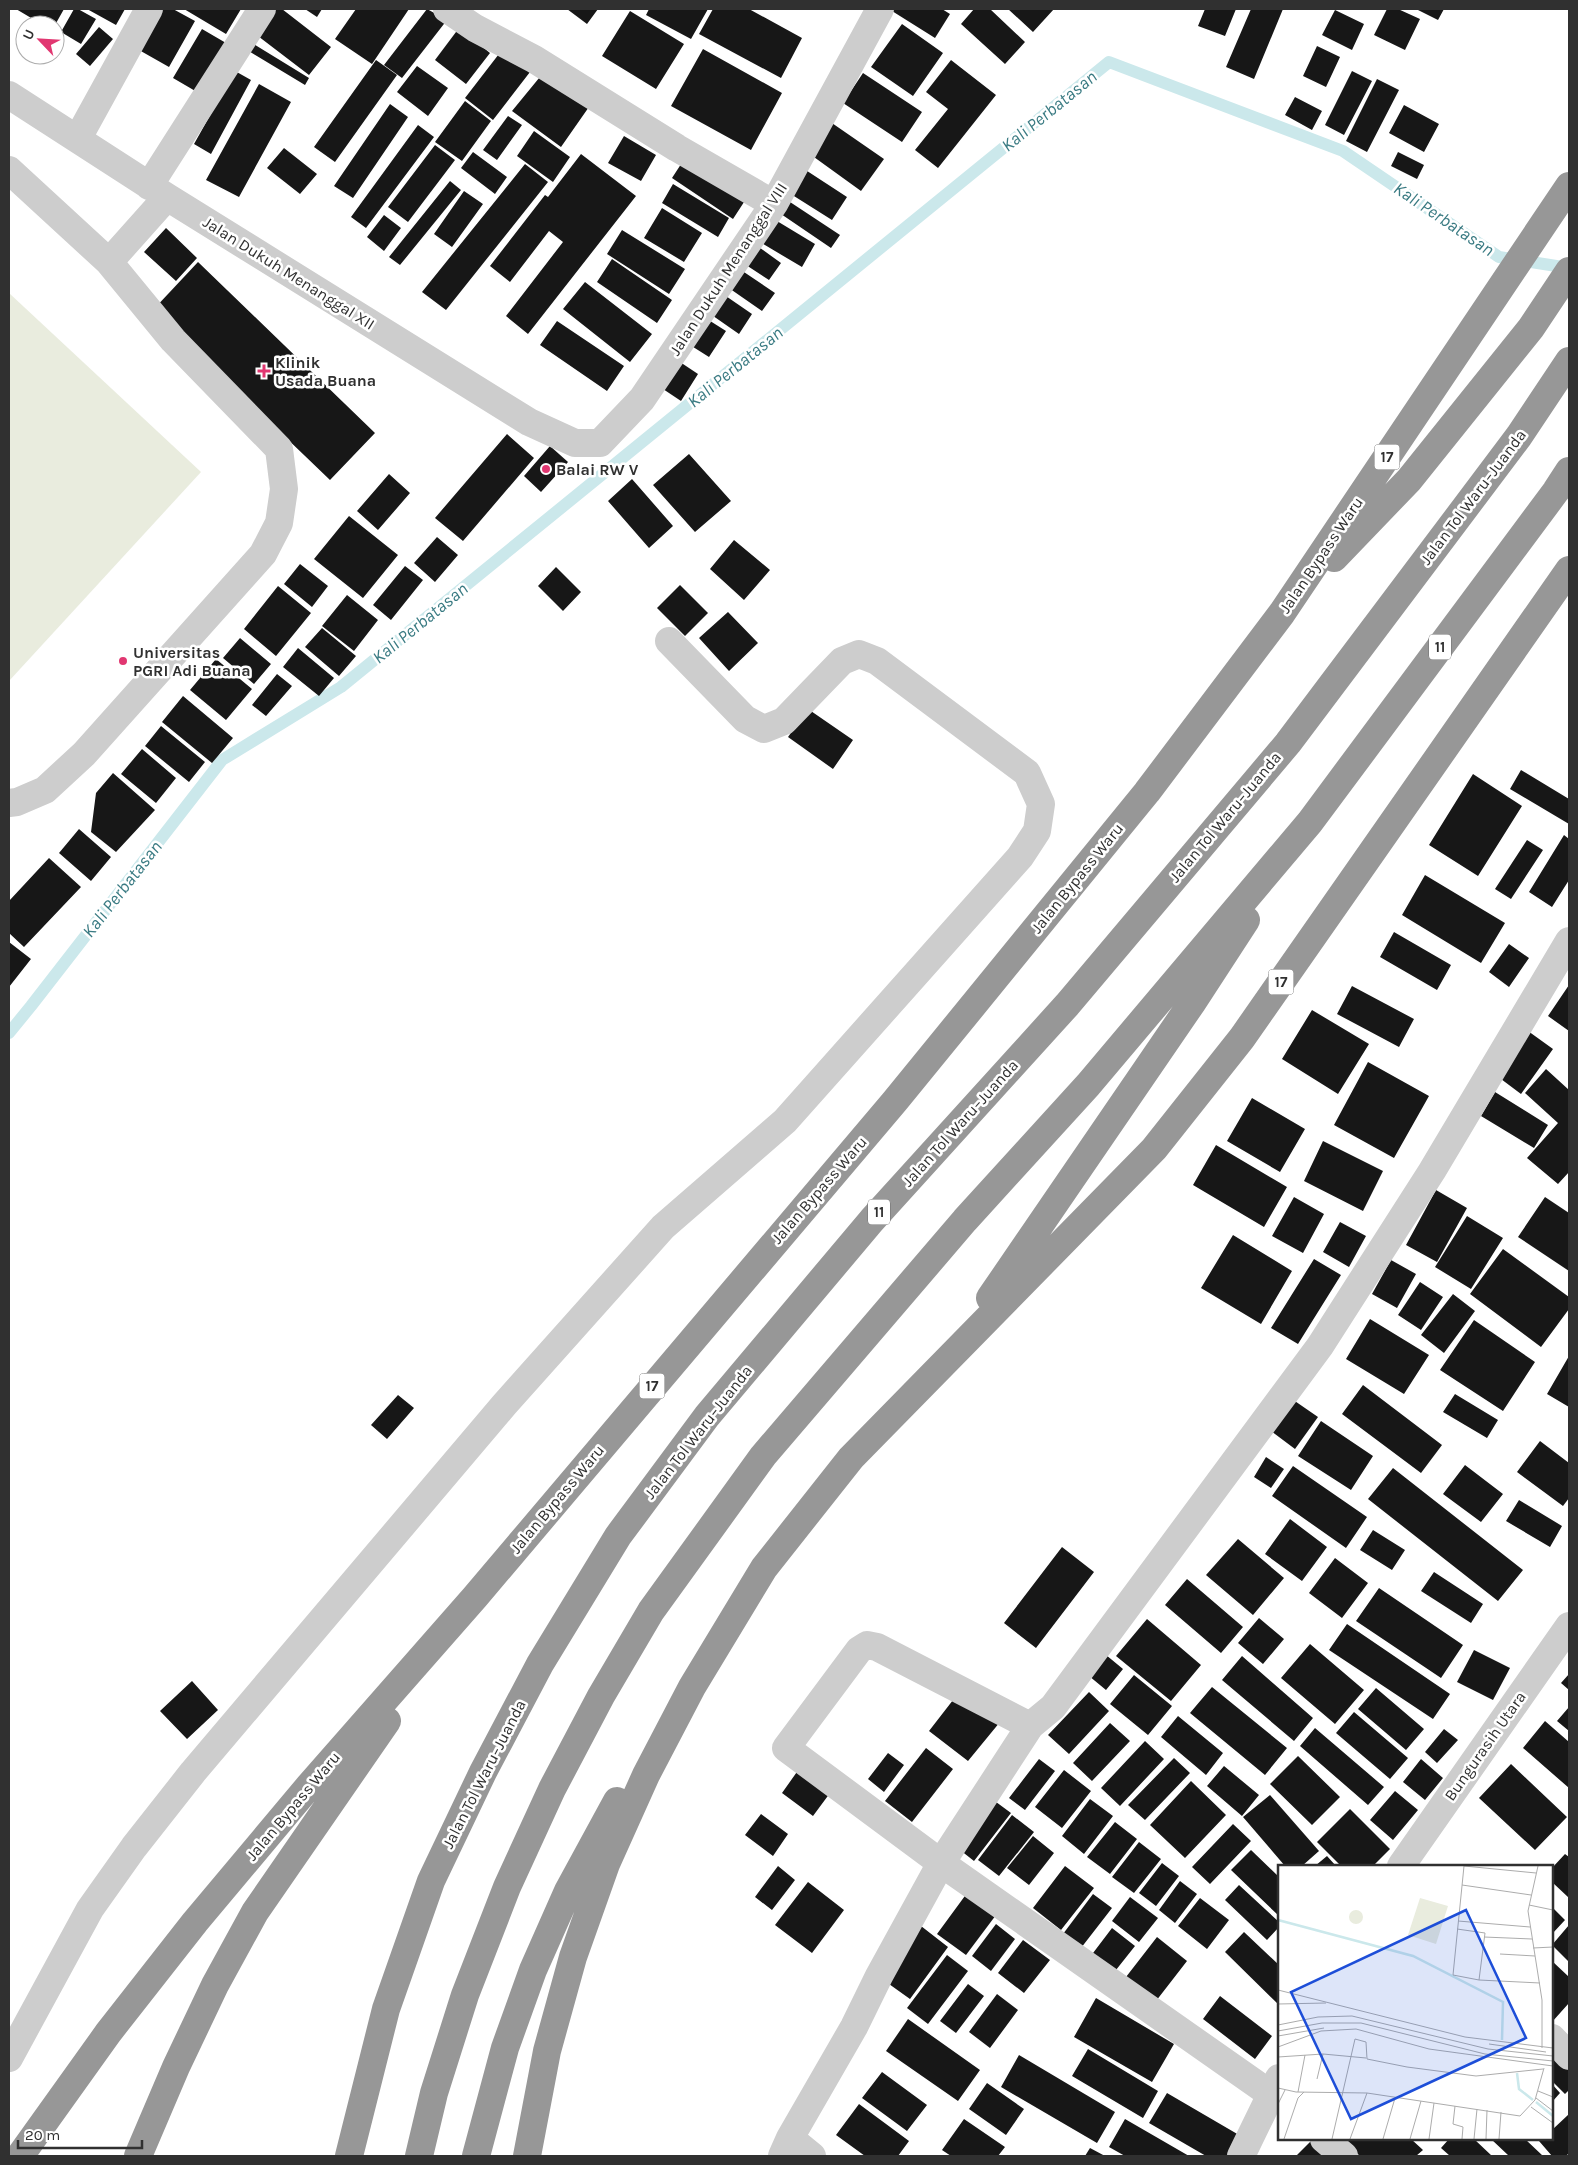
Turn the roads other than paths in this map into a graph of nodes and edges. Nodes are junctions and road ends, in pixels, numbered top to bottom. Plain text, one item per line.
1 (149, 9) edge
2 (262, 9) edge
3 (447, 9) edge
4 (880, 9) edge
5 (9, 94) edge
6 (78, 138) junction
7 (9, 170) edge
8 (1569, 186) edge
9 (158, 192) junction
10 (774, 204) junction
11 (109, 262) junction
12 (1569, 271) edge
13 (1569, 361) edge
14 (574, 443) joint
15 (1569, 471) edge
16 (1569, 570) edge
17 (1282, 613) junction
18 (669, 641) dead end
19 (9, 802) edge
20 (1310, 822) junction
21 (1569, 941) edge
22 (949, 1358) junction
23 (475, 1597) junction
24 (1569, 1626) edge
25 (692, 1687) junction
26 (1030, 1726) junction
27 (942, 1863) junction
28 (1402, 1865) edge
29 (1553, 2039) edge
30 (1569, 2056) edge
31 (9, 2058) edge
32 (1276, 2090) edge
33 (1325, 2140) edge
34 (786, 2147) edge
35 (20, 2156) edge
36 (138, 2156) edge
37 (349, 2156) edge
38 (419, 2156) edge
39 (476, 2156) edge
40 (527, 2156) edge
41 (812, 2156) edge
42 (1241, 2156) edge
43 (1344, 2156) edge

1 - 6 street
2 - 9 street
3 - 10 street
4 - 10 street, Jalan Dukuh Menanggal VIII
5 - 6 street, Jalan Dukuh Menanggal XII
6 - 9 street, Jalan Dukuh Menanggal XII
7 - 11 street
8 - 17 highway, Jalan Bypass Waru / 17
9 - 11 street
9 - 14 street, Jalan Dukuh Menanggal XII
10 - 14 street, Jalan Dukuh Menanggal VIII
11 - 19 street
12 - 17 highway
13 - 37 highway, Jalan Tol Waru–Juanda / 11
15 - 20 highway, 11
16 - 22 highway, 17
17 - 23 highway, Jalan Bypass Waru / 17
18 - 31 street
20 - 22 highway
20 - 38 highway, 11
21 - 26 street
22 - 25 highway, 17
23 - 35 highway, Jalan Bypass Waru / 17
23 - 36 highway
24 - 28 street, Bungurasih Utara
25 - 39 highway
25 - 40 highway, 17
26 - 27 street
26 - 27 street
27 - 32 street
27 - 34 street
29 - 30 street
32 - 42 street
33 - 43 street
34 - 41 street

